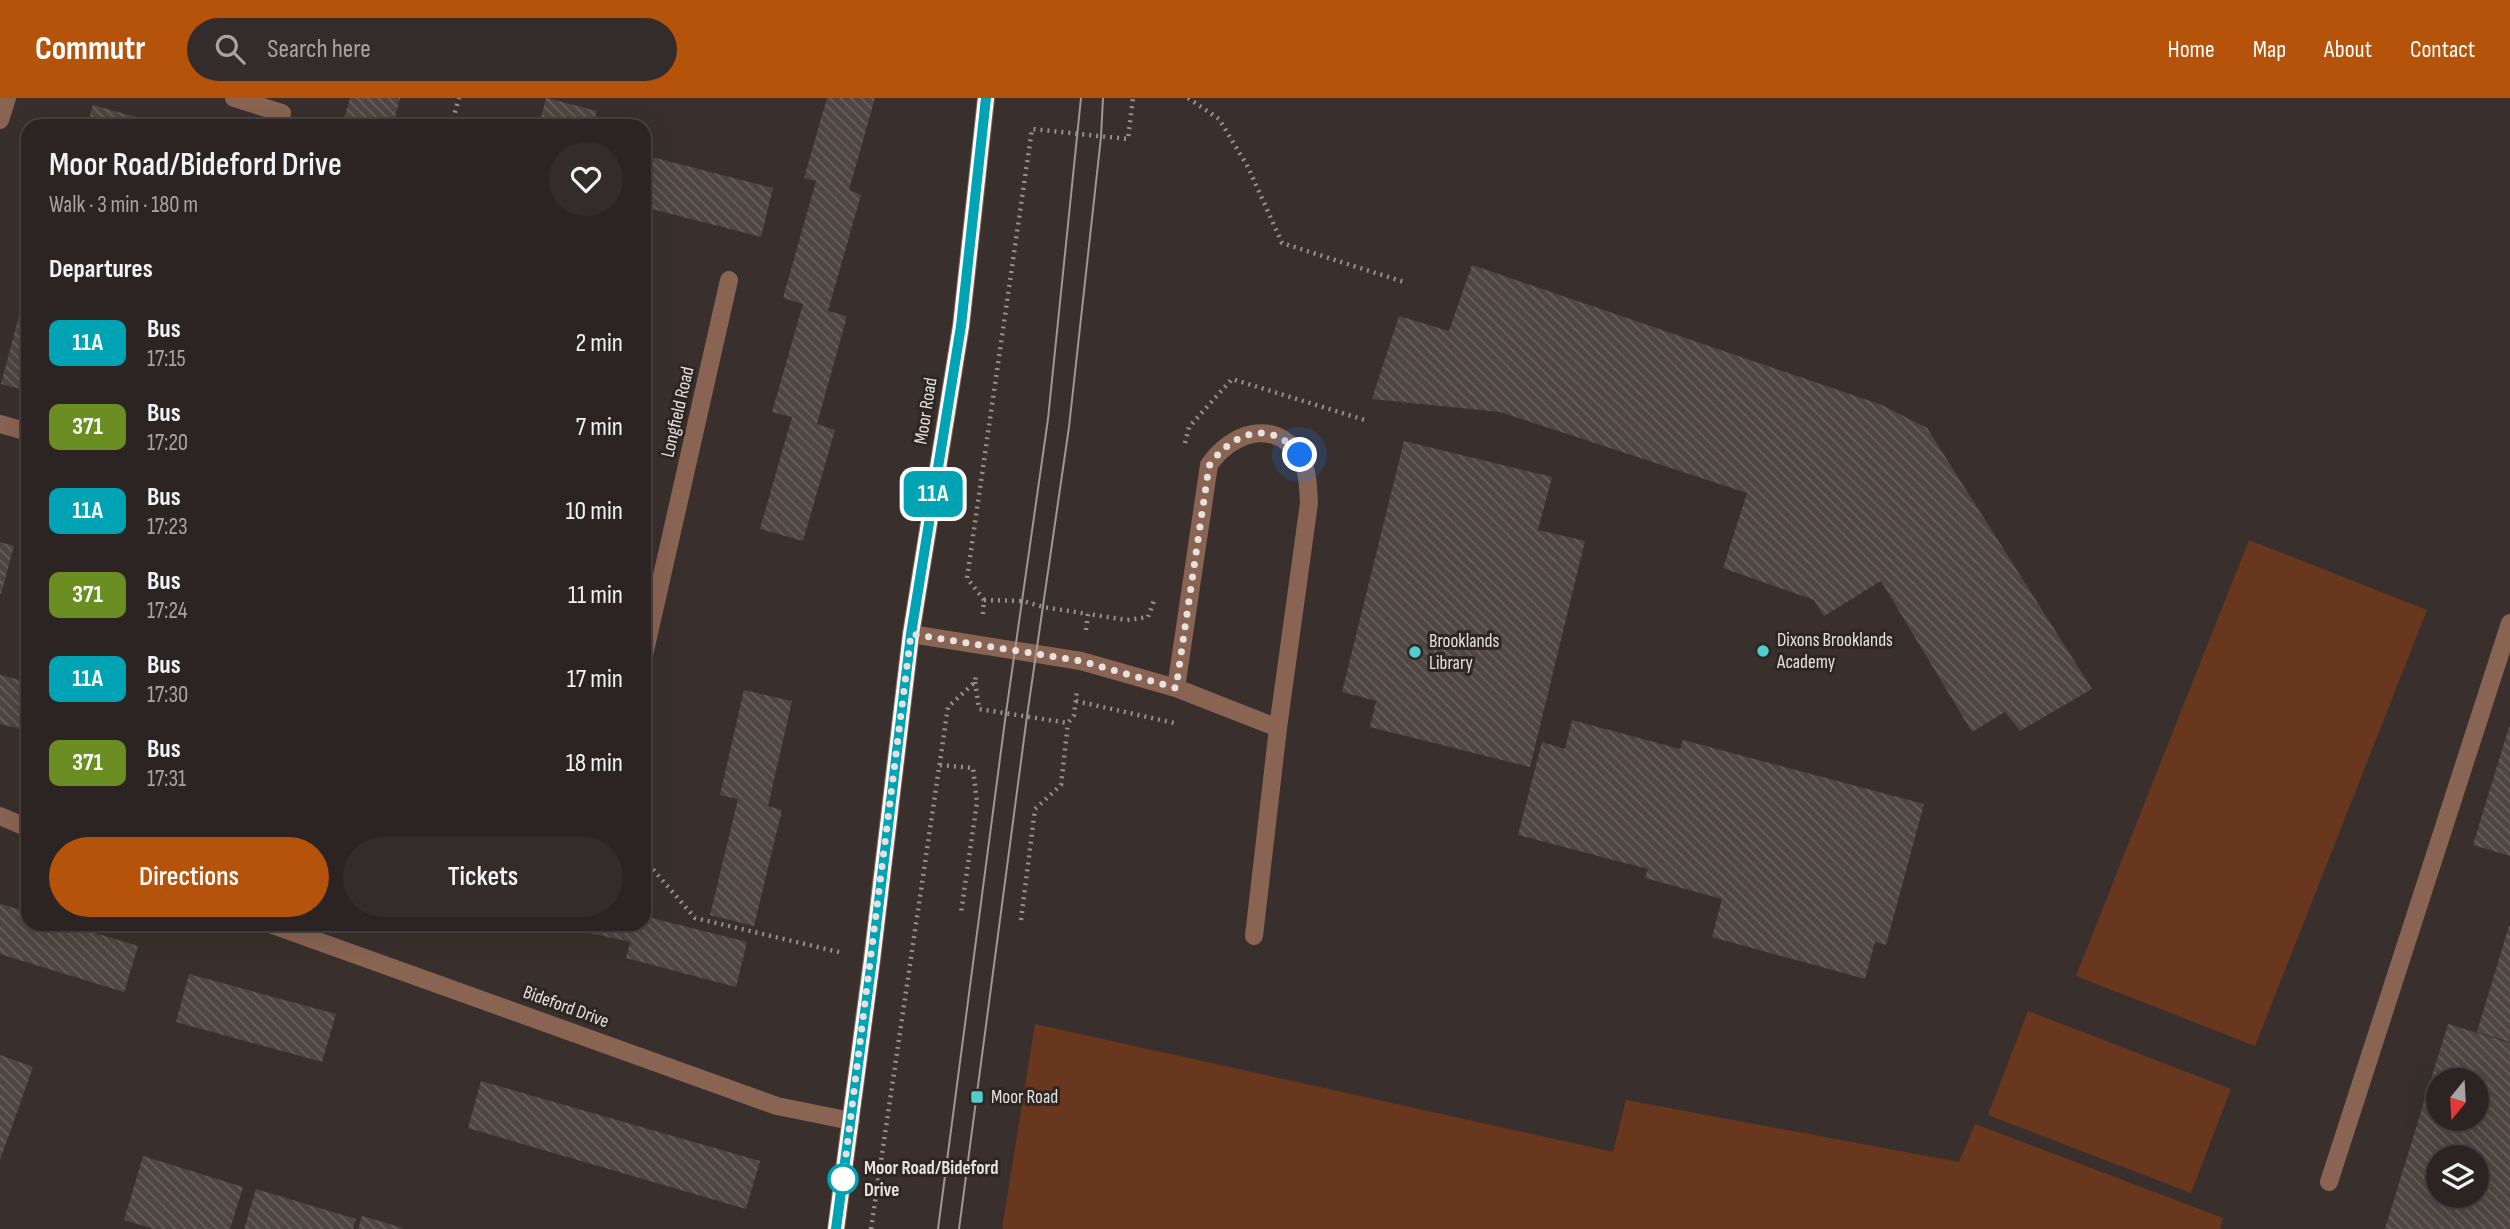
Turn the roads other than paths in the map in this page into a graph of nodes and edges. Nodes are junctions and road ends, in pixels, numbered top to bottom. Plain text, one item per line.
1 (7, 98) edge
2 (234, 98) edge
3 (986, 98) edge
4 (282, 113) dead end
5 (0, 120) edge
6 (729, 280) dead end
7 (0, 424) edge
8 (21, 430) edge
9 (651, 593) edge
10 (2510, 623) edge
11 (911, 634) junction
12 (1176, 688) junction
13 (1278, 728) junction
14 (0, 816) edge
15 (21, 825) edge
16 (289, 931) edge
17 (1254, 936) dead end
18 (851, 1121) junction
19 (2329, 1182) dead end
20 (836, 1229) edge

1 - 5 street
2 - 4 street
3 - 11 street, Moor Road
6 - 9 street, Longfield Road
7 - 8 street
10 - 19 street
11 - 12 street
11 - 18 street, Moor Road
12 - 13 street
12 - 13 street
13 - 17 street
14 - 15 street
16 - 18 street, Bideford Drive
18 - 20 street, Moor Road

